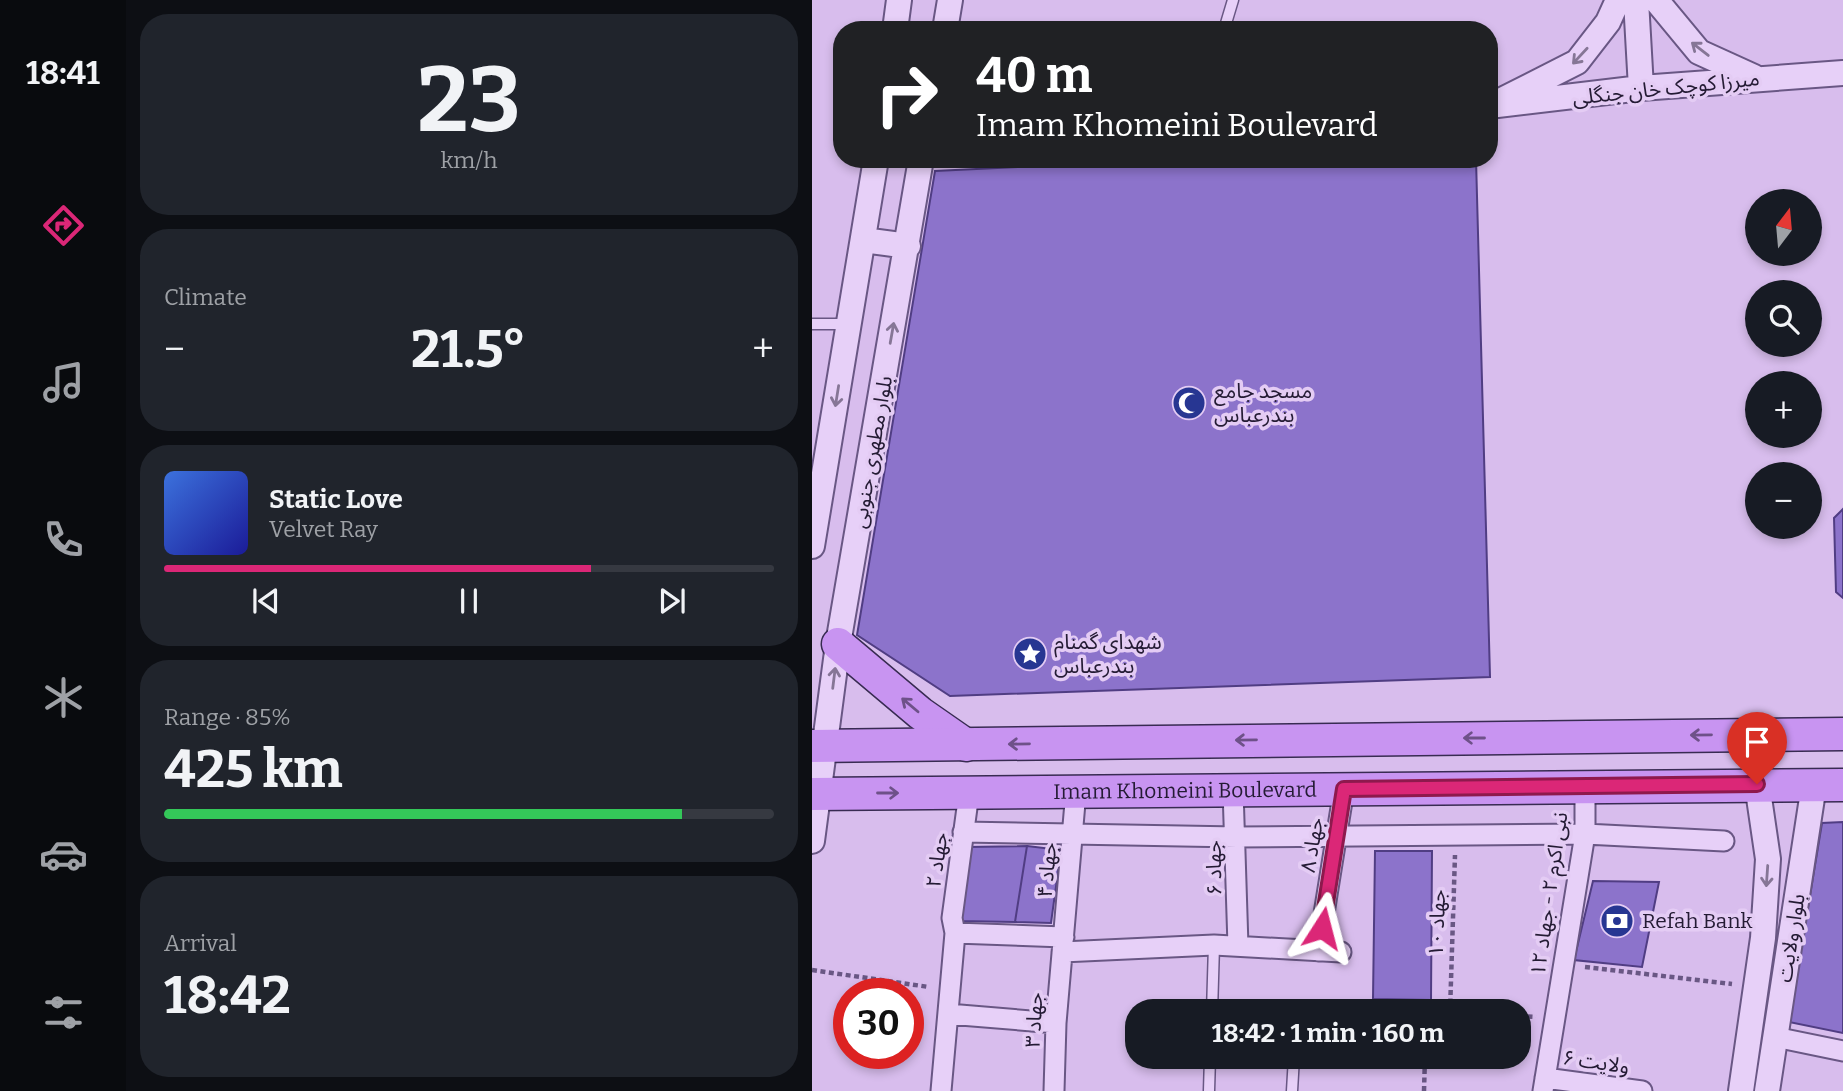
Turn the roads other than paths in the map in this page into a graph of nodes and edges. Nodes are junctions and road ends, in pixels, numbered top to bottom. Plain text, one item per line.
1 (899, 0) edge
2 (950, 0) edge
3 (1233, 0) edge
4 (1618, 0) edge
5 (1636, 0) edge
6 (1656, 0) edge
7 (896, 21) edge
8 (946, 21) edge
9 (1227, 21) edge
10 (1843, 73) edge
11 (1758, 78) junction
12 (1641, 88) junction
13 (1498, 102) edge
14 (1498, 105) edge
15 (875, 168) edge
16 (920, 168) edge
17 (863, 240) junction
18 (908, 246) junction
19 (812, 324) edge
20 (849, 324) junction
21 (812, 547) edge
22 (838, 644) junction
23 (1843, 734) edge
24 (966, 745) junction
25 (819, 746) edge
26 (1757, 784) junction
27 (1828, 785) edge
28 (1585, 786) junction
29 (1344, 789) junction
30 (1233, 790) junction
31 (1076, 791) junction
32 (969, 793) junction
33 (816, 794) edge
34 (963, 832) junction
35 (1073, 834) junction
36 (1585, 834) junction
37 (1336, 836) junction
38 (1237, 837) junction
39 (812, 841) edge
40 (1724, 841) dead end
41 (1766, 843) junction
42 (1803, 860) junction
43 (955, 933) junction
44 (1063, 944) junction
45 (1214, 946) junction
46 (1238, 946) junction
47 (1318, 951) junction
48 (1341, 952) dead end
49 (1212, 999) edge
50 (948, 1014) junction
51 (1056, 1023) junction
52 (1775, 1037) junction
53 (1843, 1051) edge
54 (1210, 1069) edge
55 (1293, 1069) edge
56 (1544, 1084) edge
57 (941, 1091) edge
58 (1054, 1091) edge
59 (1209, 1091) edge
60 (1292, 1091) edge
61 (1642, 1091) edge
62 (1741, 1091) edge
63 (1767, 1091) edge

1 - 7 street
2 - 8 street
3 - 9 lane
4 -> 13 street
5 - 12 street
11 -> 6 street
10 - 11 street, میرزا کوچک خان جنگلی
11 - 12 street, میرزا کوچک خان جنگلی
12 - 14 street, میرزا کوچک خان جنگلی
15 - 17 street, بلوار مطهری جنوبی
16 - 18 street, بلوار مطهری جنوبی
17 - 18 street
17 - 20 street, بلوار مطهری جنوبی
22 -> 18 street, بلوار مطهری جنوبی
19 - 20 lane
20 -> 21 street, بلوار مطهری جنوبی
24 -> 22 main road
25 -> 22 street, بلوار مطهری جنوبی
23 -> 24 main road
24 - 25 main road
25 - 33 street, بلوار مطهری جنوبی
26 - 27 main road, Imam Khomeini Boulevard
26 - 28 main road, Imam Khomeini Boulevard
26 - 41 street, بلوار ولایت
27 - 42 street, بلوار ولایت
28 - 29 main road, Imam Khomeini Boulevard
28 - 36 street, نبی اکرم ۲ - جهاد ۱۲
29 - 30 main road, Imam Khomeini Boulevard
29 - 37 street, جهاد ۸
30 - 31 main road, Imam Khomeini Boulevard
30 - 38 street, جهاد ۶
31 - 32 main road, Imam Khomeini Boulevard
31 - 35 street, جهاد ۴
33 -> 32 main road, Imam Khomeini Boulevard
32 - 34 street, جهاد ۲
33 - 39 street
34 - 35 street
34 - 43 street, جهاد ۲
35 - 38 street
35 - 44 street, جهاد ۴
36 - 37 street
36 - 40 street
36 - 56 street, نبی اکرم ۲ - جهاد ۱۲
37 - 38 street
37 - 47 street, جهاد ۸
38 - 46 street, جهاد ۶
41 - 42 street
41 -> 62 street, بلوار ولایت
42 - 52 street, بلوار ولایت
43 - 44 street
43 - 50 street, جهاد ۲
44 - 45 street
44 - 51 street, جهاد ۳
45 - 46 street
45 - 49 lane
46 - 47 street
47 - 48 street
50 - 51 street
50 - 57 street, جهاد ۲
51 - 58 street, جهاد ۳
52 - 53 street
52 - 63 street, بلوار ولایت
54 - 59 lane
55 - 60 lane
56 - 61 street, ولایت ۶

